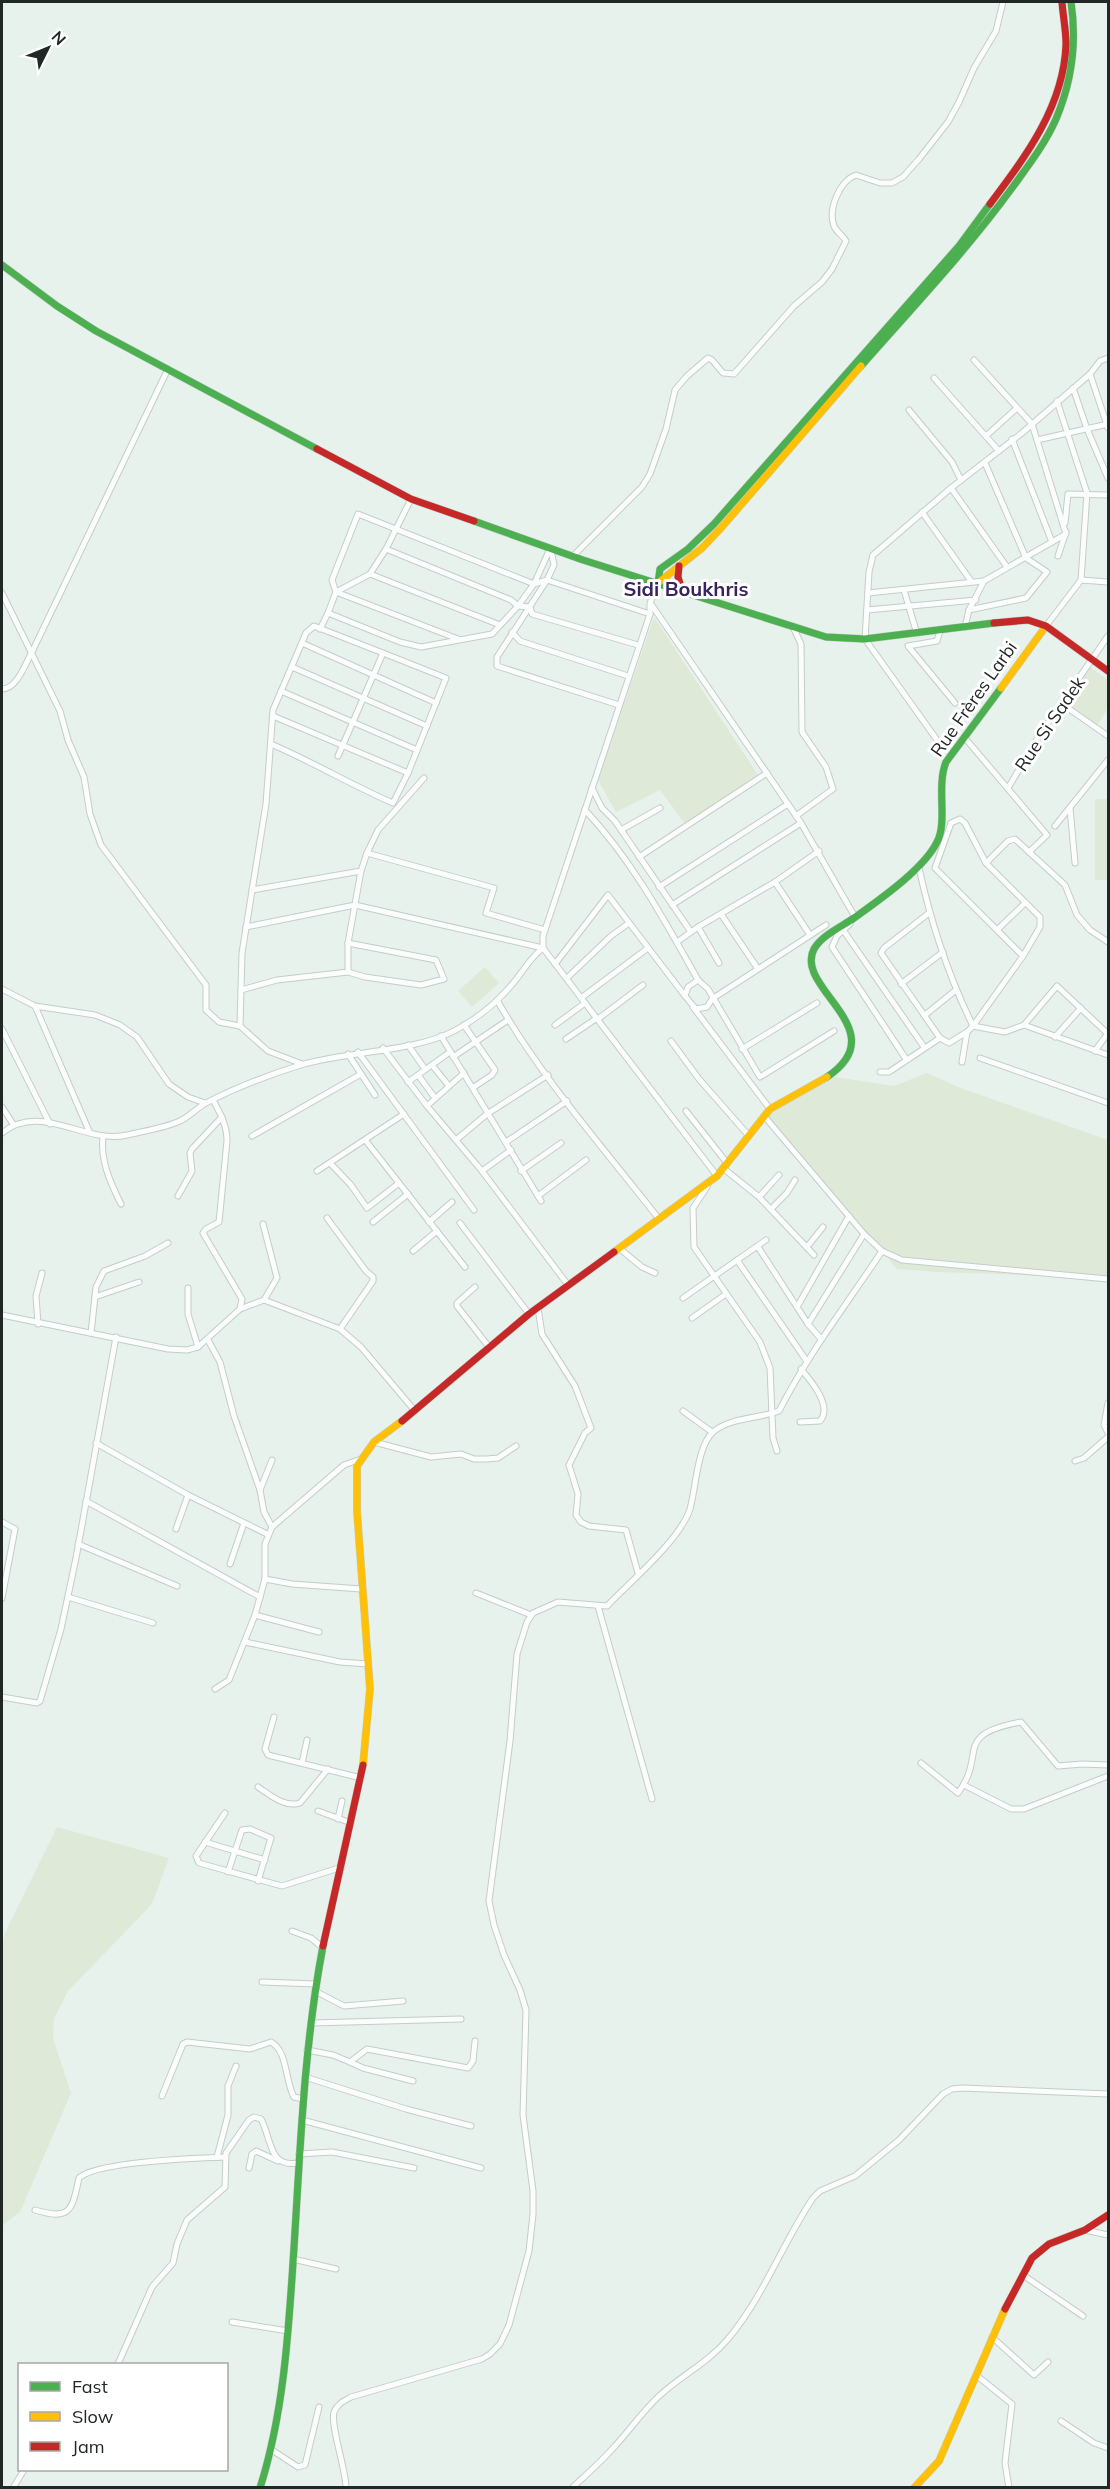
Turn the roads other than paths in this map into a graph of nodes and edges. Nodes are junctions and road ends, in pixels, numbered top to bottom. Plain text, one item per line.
1 (1003, 2) edge
2 (1062, 2) edge
3 (1071, 2) edge
4 (2, 265) edge
5 (1108, 358) edge
6 (975, 360) dead end
7 (168, 369) junction
8 (1090, 374) junction
9 (934, 378) dead end
10 (1073, 388) junction
11 (1058, 402) junction
12 (1017, 408) junction
13 (909, 410) dead end
14 (1032, 424) junction
15 (1108, 426) edge
16 (1087, 429) junction
17 (1068, 434) junction
18 (986, 436) junction
19 (1012, 439) junction
20 (1037, 440) junction
21 (999, 451) junction
22 (985, 463) junction
23 (1108, 477) edge
24 (962, 480) junction
25 (951, 488) junction
26 (1087, 493) junction
27 (1108, 495) edge
28 (411, 499) junction
29 (922, 512) junction
30 (395, 529) junction
31 (1066, 534) junction
32 (1052, 542) junction
33 (386, 549) junction
34 (550, 549) junction
35 (573, 556) junction
36 (1058, 556) dead end
37 (1026, 558) junction
38 (679, 566) junction
39 (1007, 567) junction
40 (370, 574) junction
41 (547, 580) junction
42 (1081, 580) junction
43 (971, 581) junction
44 (984, 581) junction
45 (657, 582) junction
46 (1108, 582) edge
47 (534, 584) junction
48 (682, 590) junction
49 (904, 590) junction
50 (336, 592) junction
51 (2, 593) edge
52 (868, 593) junction
53 (976, 600) junction
54 (650, 603) junction
55 (518, 606) junction
56 (530, 607) junction
57 (909, 607) junction
58 (867, 610) junction
59 (969, 610) junction
60 (328, 612) junction
61 (650, 614) junction
62 (500, 625) junction
63 (1046, 626) junction
64 (793, 627) junction
65 (965, 627) junction
66 (320, 629) junction
67 (940, 631) junction
68 (512, 632) junction
69 (917, 634) junction
70 (1108, 636) edge
71 (865, 639) junction
72 (460, 640) junction
73 (302, 644) junction
74 (638, 645) junction
75 (32, 652) junction
76 (383, 653) junction
77 (1092, 660) junction
78 (292, 667) junction
79 (1108, 671) edge
80 (374, 676) junction
81 (628, 676) junction
82 (2, 689) edge
83 (281, 692) junction
84 (364, 698) junction
85 (436, 703) junction
86 (955, 703) dead end
87 (1062, 704) junction
88 (619, 705) junction
89 (273, 716) junction
90 (353, 723) junction
91 (427, 726) junction
92 (1108, 736) edge
93 (964, 738) junction
94 (271, 744) junction
95 (343, 745) junction
96 (942, 747) dead end
97 (417, 750) junction
98 (338, 756) dead end
99 (1108, 760) edge
100 (408, 773) junction
101 (767, 773) junction
102 (424, 778) dead end
103 (592, 788) junction
104 (1008, 788) junction
105 (788, 804) junction
106 (1070, 807) junction
107 (660, 808) dead end
108 (585, 810) junction
109 (796, 816) junction
110 (801, 823) junction
111 (1055, 826) dead end
112 (621, 830) junction
113 (819, 851) junction
114 (1029, 852) junction
115 (368, 853) junction
116 (639, 857) junction
117 (926, 861) junction
118 (986, 863) junction
119 (1075, 863) dead end
120 (919, 868) junction
121 (934, 868) junction
122 (361, 872) junction
123 (775, 882) junction
124 (659, 887) junction
125 (252, 890) junction
126 (1025, 903) junction
127 (355, 905) junction
128 (672, 905) junction
129 (862, 911) junction
130 (929, 913) junction
131 (721, 914) junction
132 (855, 917) junction
133 (629, 923) junction
134 (826, 925) dead end
135 (246, 927) junction
136 (698, 927) junction
137 (842, 928) junction
138 (998, 929) junction
139 (545, 930) junction
140 (691, 932) junction
141 (810, 935) junction
142 (677, 942) junction
143 (1108, 942) edge
144 (348, 943) junction
145 (543, 948) junction
146 (648, 948) junction
147 (943, 952) junction
148 (1023, 956) junction
149 (719, 963) dead end
150 (555, 964) junction
151 (758, 969) junction
152 (348, 972) junction
153 (567, 978) junction
154 (698, 980) junction
155 (901, 984) junction
156 (643, 985) dead end
157 (2, 989) edge
158 (241, 990) junction
159 (956, 990) junction
160 (685, 996) junction
161 (712, 999) junction
162 (497, 1000) junction
163 (583, 1000) junction
164 (817, 1003) dead end
165 (35, 1006) junction
166 (1081, 1008) junction
167 (925, 1015) junction
168 (597, 1018) junction
169 (508, 1020) junction
170 (464, 1024) junction
171 (555, 1025) dead end
172 (1024, 1025) junction
173 (240, 1026) junction
174 (973, 1026) junction
175 (2, 1029) edge
176 (834, 1031) dead end
177 (967, 1032) junction
178 (1108, 1033) edge
179 (441, 1036) junction
180 (1055, 1037) junction
181 (940, 1038) junction
182 (566, 1039) dead end
183 (671, 1041) dead end
184 (476, 1042) junction
185 (408, 1045) junction
186 (924, 1047) junction
187 (383, 1048) junction
188 (742, 1049) junction
189 (1095, 1051) junction
190 (358, 1052) junction
191 (348, 1054) junction
192 (451, 1054) junction
193 (1108, 1055) edge
194 (980, 1058) dead end
195 (906, 1059) junction
196 (962, 1062) dead end
197 (303, 1064) junction
198 (432, 1065) junction
199 (425, 1070) junction
200 (880, 1072) dead end
201 (464, 1073) junction
202 (361, 1074) junction
203 (418, 1075) junction
204 (548, 1075) junction
205 (408, 1082) junction
206 (449, 1086) junction
207 (474, 1087) junction
208 (375, 1095) dead end
209 (435, 1098) junction
210 (213, 1100) junction
211 (567, 1101) junction
212 (205, 1103) junction
213 (1108, 1103) edge
214 (427, 1106) junction
215 (2, 1107) edge
216 (770, 1109) junction
217 (686, 1111) dead end
218 (404, 1114) junction
219 (487, 1114) junction
220 (764, 1116) junction
221 (222, 1117) junction
222 (14, 1124) junction
223 (50, 1124) junction
224 (89, 1131) junction
225 (2, 1133) edge
226 (104, 1136) junction
227 (252, 1136) dead end
228 (749, 1136) junction
229 (456, 1140) junction
230 (366, 1141) junction
231 (506, 1142) junction
232 (561, 1143) dead end
233 (511, 1150) junction
234 (586, 1160) dead end
235 (330, 1163) junction
236 (725, 1165) junction
237 (317, 1170) dead end
238 (482, 1171) junction
239 (521, 1171) junction
240 (779, 1175) dead end
241 (717, 1176) junction
242 (795, 1180) dead end
243 (399, 1183) junction
244 (408, 1194) junction
245 (178, 1196) dead end
246 (759, 1197) junction
247 (452, 1203) dead end
248 (121, 1204) dead end
249 (474, 1209) dead end
250 (771, 1209) junction
251 (849, 1216) junction
252 (327, 1218) dead end
253 (659, 1219) junction
254 (429, 1221) junction
255 (373, 1222) dead end
256 (460, 1223) dead end
257 (263, 1224) dead end
258 (823, 1227) dead end
259 (437, 1231) junction
260 (864, 1234) junction
261 (766, 1240) dead end
262 (168, 1242) dead end
263 (758, 1246) junction
264 (807, 1247) junction
265 (619, 1248) junction
266 (412, 1251) dead end
267 (882, 1251) junction
268 (814, 1255) dead end
269 (737, 1260) junction
270 (465, 1267) dead end
271 (42, 1273) dead end
272 (655, 1273) dead end
273 (714, 1278) junction
274 (1108, 1279) edge
275 (139, 1282) dead end
276 (568, 1286) junction
277 (475, 1287) dead end
278 (188, 1288) dead end
279 (726, 1294) junction
280 (95, 1297) junction
281 (683, 1298) dead end
282 (264, 1300) junction
283 (796, 1307) junction
284 (538, 1308) junction
285 (240, 1309) junction
286 (529, 1314) junction
287 (2, 1316) edge
288 (692, 1318) dead end
289 (38, 1324) junction
290 (808, 1324) junction
291 (340, 1329) junction
292 (91, 1333) junction
293 (116, 1337) junction
294 (208, 1340) junction
295 (821, 1340) junction
296 (198, 1347) junction
297 (489, 1347) junction
298 (806, 1360) junction
299 (801, 1369) junction
300 (1108, 1403) edge
301 (416, 1411) junction
302 (683, 1411) dead end
303 (773, 1413) junction
304 (800, 1422) dead end
305 (712, 1432) junction
306 (1108, 1435) edge
307 (374, 1442) junction
308 (96, 1443) junction
309 (516, 1446) dead end
310 (777, 1451) dead end
311 (361, 1459) junction
312 (272, 1460) dead end
313 (1075, 1461) dead end
314 (260, 1490) junction
315 (188, 1495) junction
316 (86, 1501) junction
317 (2, 1522) edge
318 (244, 1523) junction
319 (272, 1527) junction
320 (176, 1529) dead end
321 (267, 1534) junction
322 (78, 1544) junction
323 (230, 1564) dead end
324 (638, 1574) junction
325 (265, 1579) junction
326 (177, 1586) dead end
327 (361, 1589) junction
328 (476, 1593) dead end
329 (68, 1597) junction
330 (260, 1597) junction
331 (2, 1598) edge
332 (598, 1606) junction
333 (255, 1615) junction
334 (531, 1615) junction
335 (153, 1623) dead end
336 (319, 1632) dead end
337 (245, 1642) junction
338 (368, 1664) junction
339 (215, 1689) dead end
340 (2, 1697) edge
341 (273, 1717) dead end
342 (307, 1740) dead end
343 (302, 1763) junction
344 (921, 1763) dead end
345 (1108, 1766) edge
346 (328, 1769) junction
347 (1108, 1776) edge
348 (361, 1778) junction
349 (964, 1785) junction
350 (258, 1787) dead end
351 (652, 1799) dead end
352 (342, 1801) dead end
353 (318, 1811) dead end
354 (225, 1813) dead end
355 (338, 1819) junction
356 (351, 1823) junction
357 (205, 1842) junction
358 (235, 1851) junction
359 (265, 1860) junction
360 (342, 1867) junction
361 (228, 1872) junction
362 (258, 1881) junction
363 (292, 1931) dead end
364 (322, 1947) junction
365 (262, 1982) dead end
366 (316, 1988) junction
367 (403, 2001) dead end
368 (461, 2019) dead end
369 (311, 2023) junction
370 (475, 2041) dead end
371 (307, 2050) junction
372 (350, 2062) junction
373 (236, 2066) dead end
374 (305, 2077) junction
375 (413, 2081) dead end
376 (1108, 2094) edge
377 (162, 2096) dead end
378 (303, 2099) junction
379 (302, 2120) junction
380 (471, 2126) dead end
381 (299, 2154) junction
382 (217, 2157) junction
383 (225, 2157) junction
384 (282, 2163) junction
385 (298, 2163) junction
386 (249, 2168) dead end
387 (414, 2168) dead end
388 (481, 2168) dead end
389 (34, 2210) dead end
390 (1108, 2215) edge
391 (1085, 2230) junction
392 (1108, 2235) edge
393 (292, 2259) junction
394 (336, 2270) dead end
395 (1023, 2276) junction
396 (1083, 2316) dead end
397 (232, 2322) dead end
398 (288, 2331) junction
399 (992, 2337) junction
400 (1048, 2362) dead end
401 (118, 2363) edge
402 (976, 2375) junction
403 (319, 2407) dead end
404 (1061, 2421) dead end
405 (1108, 2448) edge
406 (272, 2450) junction
407 (23, 2471) edge
408 (13, 2487) edge
409 (260, 2487) edge
410 (346, 2487) edge
411 (572, 2487) edge
412 (914, 2487) edge
413 (1009, 2487) edge

1 - 35 street
2 - 45 main road
3 - 38 main road
4 - 7 main road
5 - 8 street
6 - 12 street
7 - 28 main road
7 - 75 street
8 - 10 street
8 - 15 street
9 - 18 street
10 - 11 street
10 - 16 street
11 - 14 street
11 - 17 street
12 - 14 street
12 - 18 street
13 - 24 street
14 - 19 street
14 - 20 street
15 - 16 street
16 - 17 street
16 - 23 street
17 - 20 street
17 - 26 street
18 - 21 street
19 - 21 street
19 - 32 street
20 - 31 street
21 - 22 street
22 - 24 street
22 - 37 street
24 - 25 street
25 - 29 street
25 - 39 street
26 - 27 street
26 - 31 street
26 - 42 street
28 - 30 street
28 - 34 main road
29 - 43 street
29 - 52 street
30 - 33 street
30 - 47 street
30 - 50 street
31 - 32 street
31 - 36 street
32 - 37 street
33 - 40 street
33 - 55 street
34 - 35 main road
34 - 41 street
34 - 47 street
35 - 45 main road
37 - 39 street
37 - 59 street
38 - 45 main road
38 - 48 main road
39 - 44 street
40 - 50 street
40 - 62 street
41 - 47 street
41 - 56 street
41 - 61 street
42 - 46 street
42 - 63 street
43 - 44 street
43 - 49 street
44 - 53 street
45 - 48 main road
45 - 54 street
47 - 55 street
48 - 64 main road
49 - 52 street
49 - 57 street
50 - 60 street
50 - 72 street
51 - 75 street
52 - 58 street
53 - 57 street
53 - 59 street
54 - 61 street
54 - 101 street
55 - 56 street
55 - 62 street
56 - 68 street
56 - 74 street
57 - 58 street
57 - 69 street
58 - 71 street
59 - 65 street
60 - 66 street
60 - 72 street
61 - 74 street
62 - 72 street
63 - 65 main road
63 - 77 main road
63 - 93 main road, Rue Frères Larbi
64 - 71 main road
64 - 109 street
65 - 67 main road
66 - 73 street
66 - 76 street
67 - 69 main road
67 - 86 street
68 - 81 street
68 - 88 street
69 - 71 main road
70 - 77 street, Rue Si Sadek
71 - 96 street
73 - 78 street
73 - 80 street
74 - 81 street
75 - 82 street
75 - 173 street
76 - 80 street
76 - 85 street
77 - 79 main road
77 - 87 street, Rue Si Sadek
78 - 83 street
78 - 84 street
80 - 84 street
80 - 85 street
81 - 88 street
83 - 89 street
83 - 90 street
84 - 90 street
84 - 91 street
85 - 91 street
87 - 92 street
87 - 104 street, Rue Si Sadek
88 - 103 street
89 - 94 street
89 - 95 street
90 - 95 street
90 - 97 street
91 - 97 street
93 - 104 street
93 - 117 main road, Rue Frères Larbi
94 - 100 street
94 - 125 street
95 - 98 street
95 - 100 street
97 - 100 street
99 - 106 street
101 - 105 street
101 - 116 street
102 - 115 street
103 - 108 street
103 - 112 street
104 - 114 street
105 - 109 street
105 - 124 street
106 - 111 street
106 - 119 street
107 - 112 street
108 - 139 street
108 - 142 street
109 - 110 street
110 - 113 street
110 - 128 street
112 - 116 street
113 - 123 street
113 - 132 street
114 - 118 street
114 - 143 street
115 - 122 street
115 - 139 street
116 - 124 street
117 - 120 main road, Rue Frères Larbi
117 - 121 street
118 - 121 street
118 - 126 street
120 - 129 main road, Rue Frères Larbi
120 - 130 street
121 - 138 street
122 - 125 street
122 - 127 street
123 - 131 street
123 - 141 street
124 - 128 street
125 - 135 street
126 - 138 street
126 - 148 street
127 - 135 street
127 - 144 street
127 - 145 street
128 - 140 street
129 - 132 main road, Rue Frères Larbi
129 - 137 street
130 - 147 street
130 - 155 street
131 - 136 street
131 - 151 street
132 - 137 main road, Rue Frères Larbi
133 - 146 street
133 - 150 street
133 - 153 street
134 - 141 street
135 - 158 street
136 - 140 street
136 - 149 street
137 - 186 street
137 - 195 street
137 - 216 main road, Rue Frères Larbi
138 - 148 street
139 - 145 street
140 - 142 street
141 - 151 street
142 - 154 street
144 - 152 street
144 - 152 street
145 - 150 street
145 - 162 street
146 - 160 street
146 - 163 street
147 - 155 street
147 - 159 street
148 - 174 street
150 - 153 street
151 - 161 street
152 - 158 street
153 - 163 street
154 - 160 street
154 - 161 street
155 - 167 street
156 - 168 street
157 - 165 street
158 - 173 street
159 - 167 street
159 - 174 street
160 - 161 street
160 - 216 street
161 - 188 street
162 - 169 street
162 - 170 street
163 - 168 street
163 - 171 street
164 - 188 street
165 - 212 street
165 - 224 street
166 - 172 street
166 - 178 street
166 - 180 street
167 - 181 street
168 - 182 street
168 - 241 street
169 - 184 street
169 - 204 street
170 - 179 street
170 - 184 street
172 - 174 street
172 - 180 street
173 - 197 street
174 - 177 street
175 - 223 street
176 - 188 street
177 - 181 street
177 - 196 street
178 - 189 street
179 - 185 street
179 - 192 street
180 - 189 street
181 - 186 street
183 - 228 street
184 - 192 street
184 - 207 street
185 - 187 street
185 - 199 street
186 - 195 street
187 - 190 street
187 - 205 street
189 - 193 street
190 - 191 street
190 - 218 street
191 - 197 street
191 - 202 street
192 - 198 street
192 - 201 street
194 - 213 street
195 - 200 street
197 - 210 street
198 - 199 street
198 - 206 street
199 - 203 street
201 - 206 street
201 - 207 street
202 - 208 street
202 - 227 street
203 - 205 street
203 - 209 street
204 - 211 street
204 - 219 street
205 - 214 street
206 - 209 street
207 - 219 street
209 - 214 street
210 - 212 street
210 - 221 street
211 - 231 street
211 - 253 street
212 - 226 street
214 - 229 street
215 - 222 street
216 - 220 main road
217 - 236 street
218 - 230 street
218 - 249 street
219 - 229 street
219 - 231 street
220 - 228 main road
220 - 251 street
221 - 245 street
221 - 285 street
222 - 223 street
222 - 225 street
223 - 224 street
224 - 226 street
226 - 248 street
228 - 236 main road
229 - 238 street
230 - 235 street
230 - 243 street
231 - 233 street
232 - 239 street
233 - 238 street
233 - 239 street
234 - 239 street
235 - 237 street
235 - 243 street
236 - 241 main road
236 - 246 street
238 - 276 street
240 - 246 street
241 - 253 main road
241 - 273 street
242 - 250 street
243 - 244 street
244 - 254 street
244 - 255 street
246 - 250 street
247 - 254 street
250 - 264 street
251 - 260 street
251 - 283 street
252 - 291 street
253 - 265 main road
254 - 259 street
256 - 286 street
257 - 282 street
258 - 264 street
259 - 266 street
259 - 270 street
260 - 267 street
260 - 290 street
261 - 263 street
262 - 280 street
263 - 269 street
263 - 283 street
264 - 268 street
265 - 272 street
265 - 276 main road
267 - 274 street
267 - 295 street
269 - 273 street
269 - 298 street
271 - 289 street
273 - 279 street
273 - 281 street
275 - 280 street
276 - 284 main road
277 - 297 street
278 - 296 street
279 - 288 street
279 - 303 street
280 - 292 street
282 - 285 street
282 - 291 street
283 - 290 street
284 - 286 main road
284 - 324 street
285 - 294 street
286 - 297 main road
287 - 289 street
289 - 292 street
290 - 295 street
291 - 301 street
292 - 293 street
293 - 296 street
293 - 308 street
294 - 296 street
294 - 314 street
295 - 298 street
297 - 301 main road
298 - 299 street
299 - 303 street
299 - 304 street
300 - 306 street
301 - 307 main road
302 - 305 street
303 - 305 street
303 - 310 street
305 - 324 street
306 - 313 street
307 - 309 street
307 - 311 main road
308 - 315 street
308 - 316 street
311 - 319 street
311 - 327 main road
312 - 314 street
314 - 319 street
315 - 318 street
315 - 320 street
316 - 322 street
316 - 330 street
317 - 331 street
318 - 321 street
318 - 323 street
319 - 321 street
321 - 325 street
322 - 326 street
322 - 329 street
324 - 332 street
325 - 327 street
325 - 330 street
327 - 338 main road
328 - 334 street
329 - 335 street
329 - 340 street
330 - 333 street
332 - 334 street
332 - 351 street
333 - 336 street
333 - 337 street
334 - 410 street
337 - 338 street
337 - 339 street
338 - 348 main road
341 - 343 street
342 - 343 street
343 - 346 street
344 - 349 street
345 - 349 street
346 - 348 street
346 - 350 street
347 - 349 street
348 - 356 main road
352 - 355 street
353 - 355 street
354 - 357 street
355 - 356 street
356 - 360 main road
357 - 358 street
357 - 361 street
358 - 359 street
358 - 359 street
358 - 361 street
359 - 362 street
360 - 362 street
360 - 364 main road
361 - 362 street
363 - 364 street
364 - 366 main road
365 - 366 street
366 - 367 street
366 - 369 main road
368 - 369 street
369 - 371 main road
370 - 372 street
371 - 372 street
371 - 374 main road
372 - 375 street
373 - 382 street
374 - 378 main road
374 - 380 street
376 - 411 street
377 - 378 street
378 - 379 main road
379 - 381 main road
379 - 388 street
381 - 385 main road
381 - 387 street
382 - 383 street
382 - 389 street
383 - 384 street
383 - 401 street
384 - 385 street
384 - 386 street
385 - 393 main road
390 - 391 main road
391 - 392 street
391 - 395 main road
393 - 394 street
393 - 398 main road
395 - 396 street
395 - 399 main road
397 - 398 street
398 - 406 main road
399 - 400 street
399 - 402 main road
402 - 412 main road
402 - 413 street
403 - 406 street
404 - 405 street
406 - 409 main road
407 - 408 street

